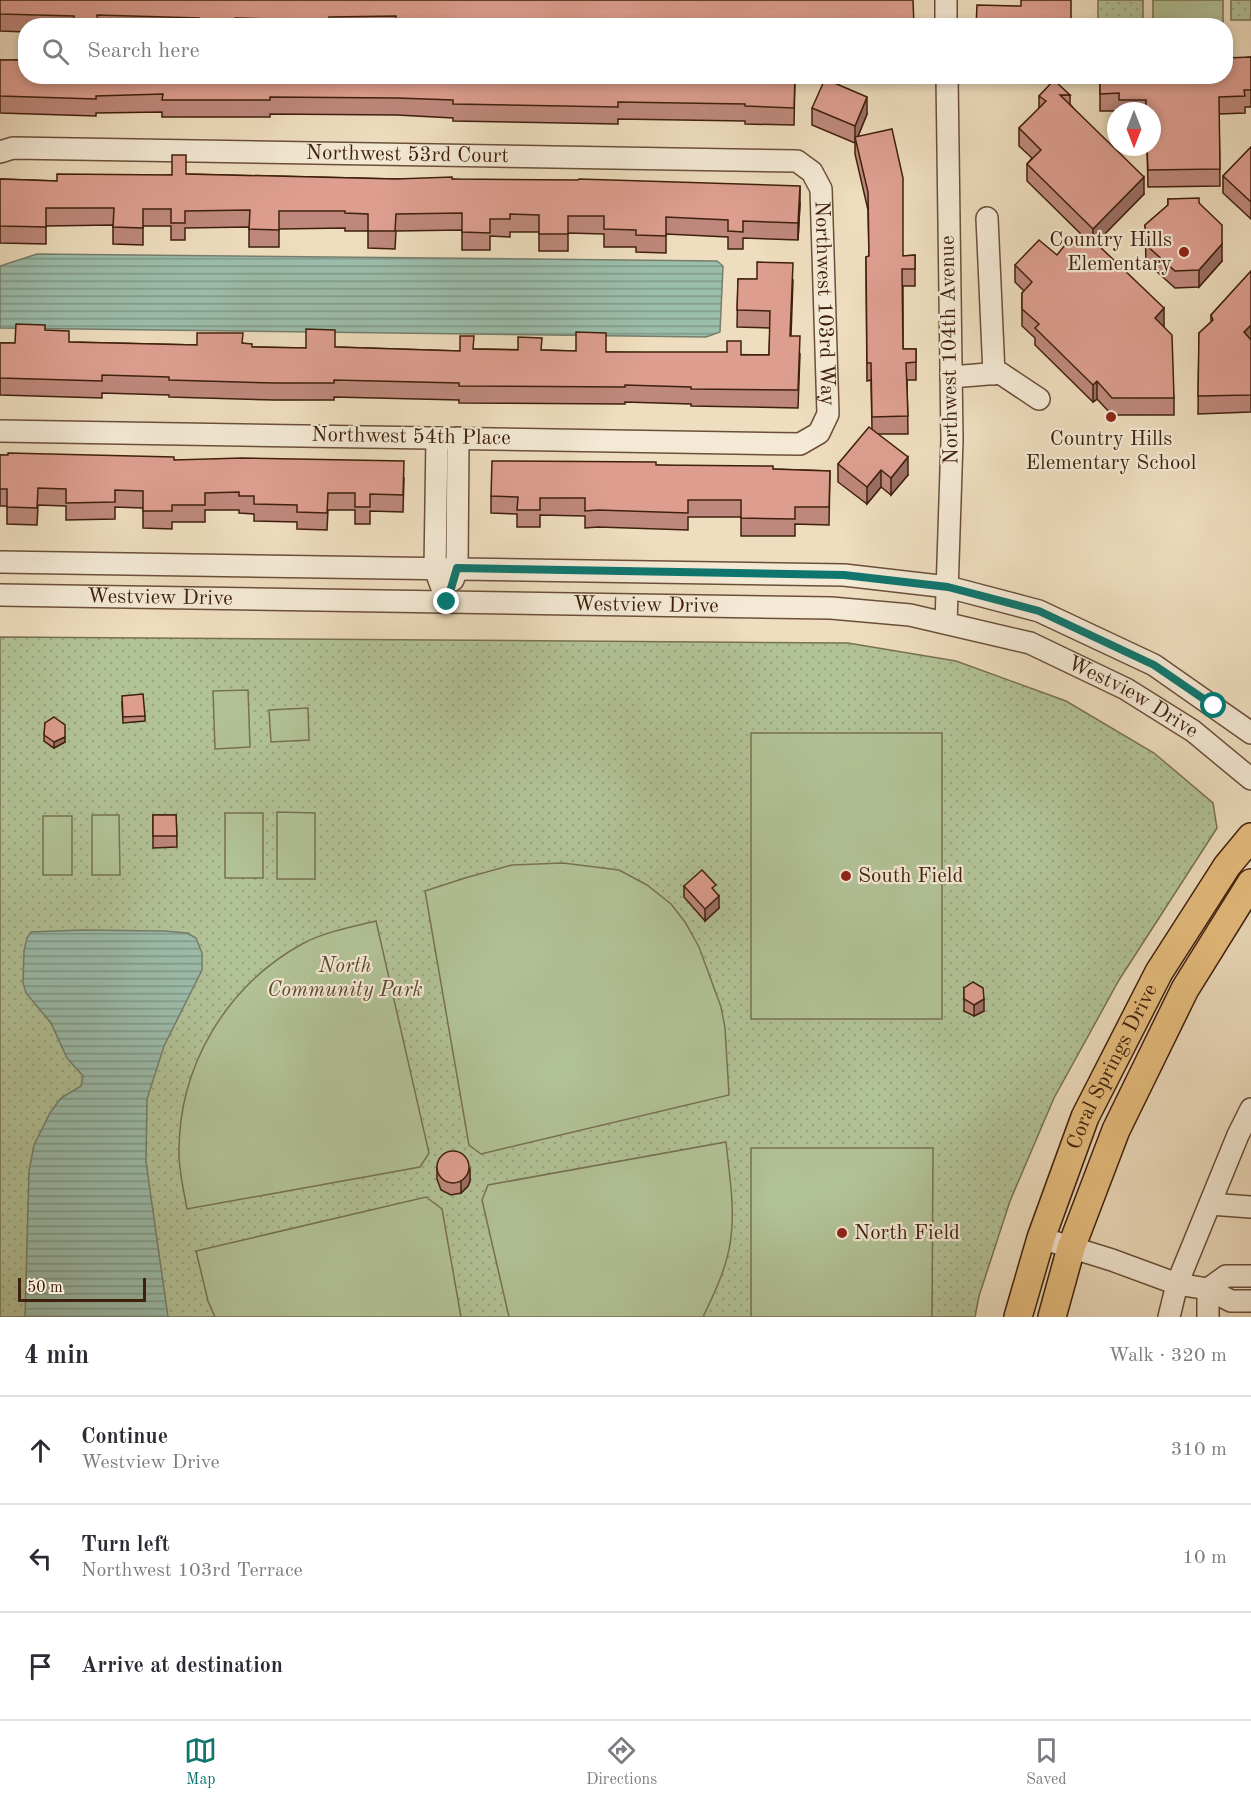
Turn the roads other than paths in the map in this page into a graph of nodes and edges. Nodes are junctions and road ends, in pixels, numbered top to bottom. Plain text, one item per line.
1 (946, 0) edge
2 (946, 18) edge
3 (947, 84) edge
4 (0, 152) edge
5 (813, 172) joint
6 (987, 218) dead end
7 (994, 374) junction
8 (951, 377) junction
9 (1039, 399) dead end
10 (0, 431) edge
11 (819, 433) joint
12 (437, 438) junction
13 (459, 438) junction
14 (0, 562) edge
15 (435, 568) junction
16 (457, 568) junction
17 (948, 587) junction
18 (0, 595) edge
19 (447, 602) junction
20 (946, 623) junction
21 (1251, 733) edge
22 (1251, 779) edge
23 (1251, 837) edge
24 (1251, 883) edge
25 (1251, 1108) edge
26 (1244, 1135) edge
27 (1210, 1204) junction
28 (1251, 1207) edge
29 (1041, 1238) junction
30 (1071, 1248) junction
31 (1251, 1276) edge
32 (1177, 1284) junction
33 (1208, 1289) junction
34 (1251, 1301) edge
35 (1018, 1317) edge
36 (1052, 1317) edge
37 (1169, 1317) edge
38 (1208, 1317) edge

1 - 2 street
3 - 8 street, Northwest 104th Avenue
4 - 5 street, Northwest 53rd Court
5 - 11 street, Northwest 103rd Way
6 - 7 street
7 - 8 street
7 - 9 street
8 - 17 street, Northwest 104th Avenue
10 - 12 street, Northwest 54th Place
11 - 13 street, Northwest 54th Place
12 - 13 street, Northwest 54th Place
12 - 15 street
13 - 16 street
14 - 15 street, Westview Drive
15 - 16 street, Westview Drive
15 - 19 street
16 - 17 street, Westview Drive
16 - 19 street
17 - 20 street, Northwest 104th Avenue
17 - 21 street, Westview Drive
18 - 19 street, Westview Drive
19 - 20 street, Westview Drive
20 - 22 street, Westview Drive
23 - 29 main road, Coral Springs Drive
24 - 30 main road, Coral Springs Drive
25 - 26 street
26 - 27 street
27 - 28 street
27 - 32 street
29 - 30 street
29 - 35 main road, Coral Springs Drive
30 - 32 street
30 - 36 main road, Coral Springs Drive
31 - 33 street
32 - 33 street
32 - 37 street
33 - 34 street
33 - 38 street

